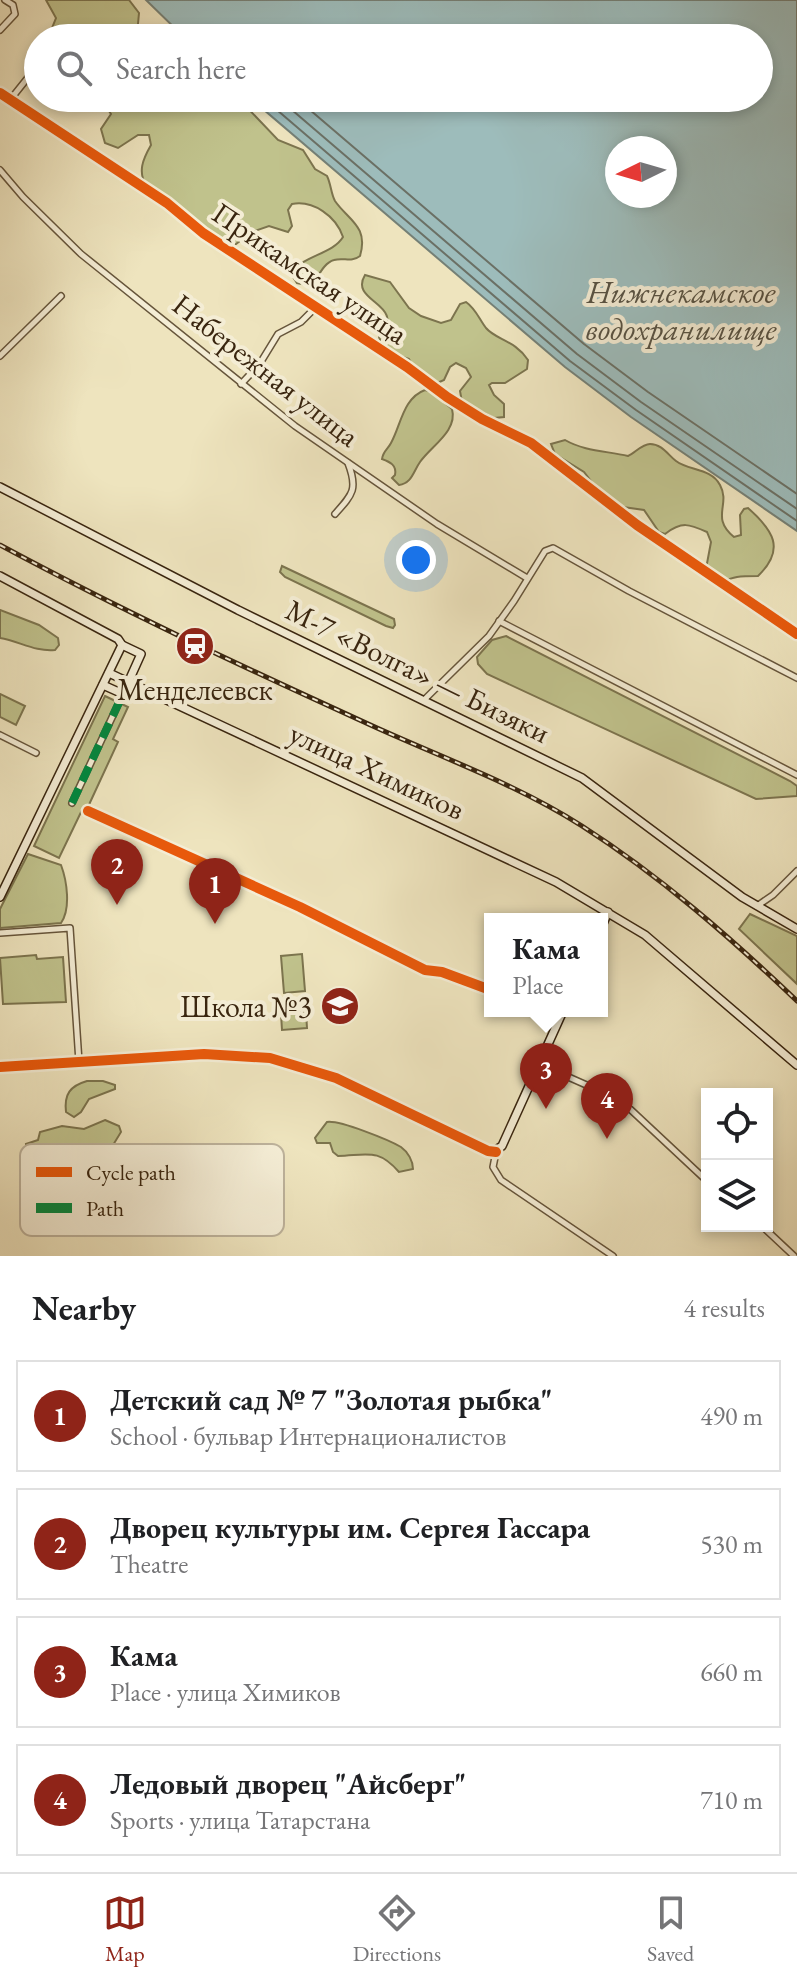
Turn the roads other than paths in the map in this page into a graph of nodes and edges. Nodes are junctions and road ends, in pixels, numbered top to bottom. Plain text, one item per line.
1 (5, 0) edge
2 (0, 30) edge
3 (24, 82) edge
4 (0, 93) edge
5 (10, 100) junction
6 (24, 109) edge
7 (28, 112) edge
8 (0, 170) edge
9 (61, 296) dead end
10 (316, 307) junction
11 (0, 356) edge
12 (241, 384) junction
13 (347, 461) junction
14 (0, 487) edge
15 (335, 514) dead end
16 (0, 576) edge
17 (527, 578) junction
18 (499, 621) junction
19 (797, 634) edge
20 (122, 645) junction
21 (109, 673) junction
22 (797, 678) edge
23 (128, 682) junction
24 (103, 685) junction
25 (123, 694) junction
26 (423, 701) junction
27 (0, 735) edge
28 (36, 753) dead end
29 (797, 775) edge
30 (72, 803) dead end
31 (88, 811) dead end
32 (797, 871) edge
33 (0, 897) edge
34 (756, 906) junction
35 (608, 912) joint
36 (797, 929) edge
37 (0, 933) edge
38 (484, 988) edge
39 (560, 1017) edge
40 (79, 1062) junction
41 (539, 1064) junction
42 (797, 1065) edge
43 (0, 1067) edge
44 (496, 1152) junction
45 (701, 1175) edge
46 (768, 1232) edge
47 (613, 1256) edge
48 (794, 1256) edge

1 - 2 street
3 - 5 street
4 - 5 street, Прикамская улица
5 - 6 street, Прикамская улица
7 - 10 street, Прикамская улица
8 - 12 street, Набережная улица
9 - 11 street
10 - 12 street
10 - 19 street, Прикамская улица
12 - 13 street, Набережная улица
13 - 15 street
13 - 17 street, Набережная улица
14 - 26 main road, М-7 «Волга» — Бизяки
16 - 20 main road
17 - 18 street
17 - 22 street
18 - 26 street
18 - 29 street
20 - 21 main road
20 - 23 main road
21 - 23 main road, улица Химиков
21 - 24 main road
23 - 25 main road
23 - 35 main road, улица Химиков
24 - 25 main road
24 - 33 main road
25 - 30 street
26 - 34 main road, М-7 «Волга» — Бизяки
27 - 28 street
31 - 38 street
32 - 34 street
34 - 36 main road, М-7 «Волга» — Бизяки
35 - 42 main road, улица Химиков
37 - 40 street
39 - 41 main road
40 - 43 main road
40 - 44 main road
41 - 44 main road
41 - 45 street
44 - 47 street
46 - 48 street

